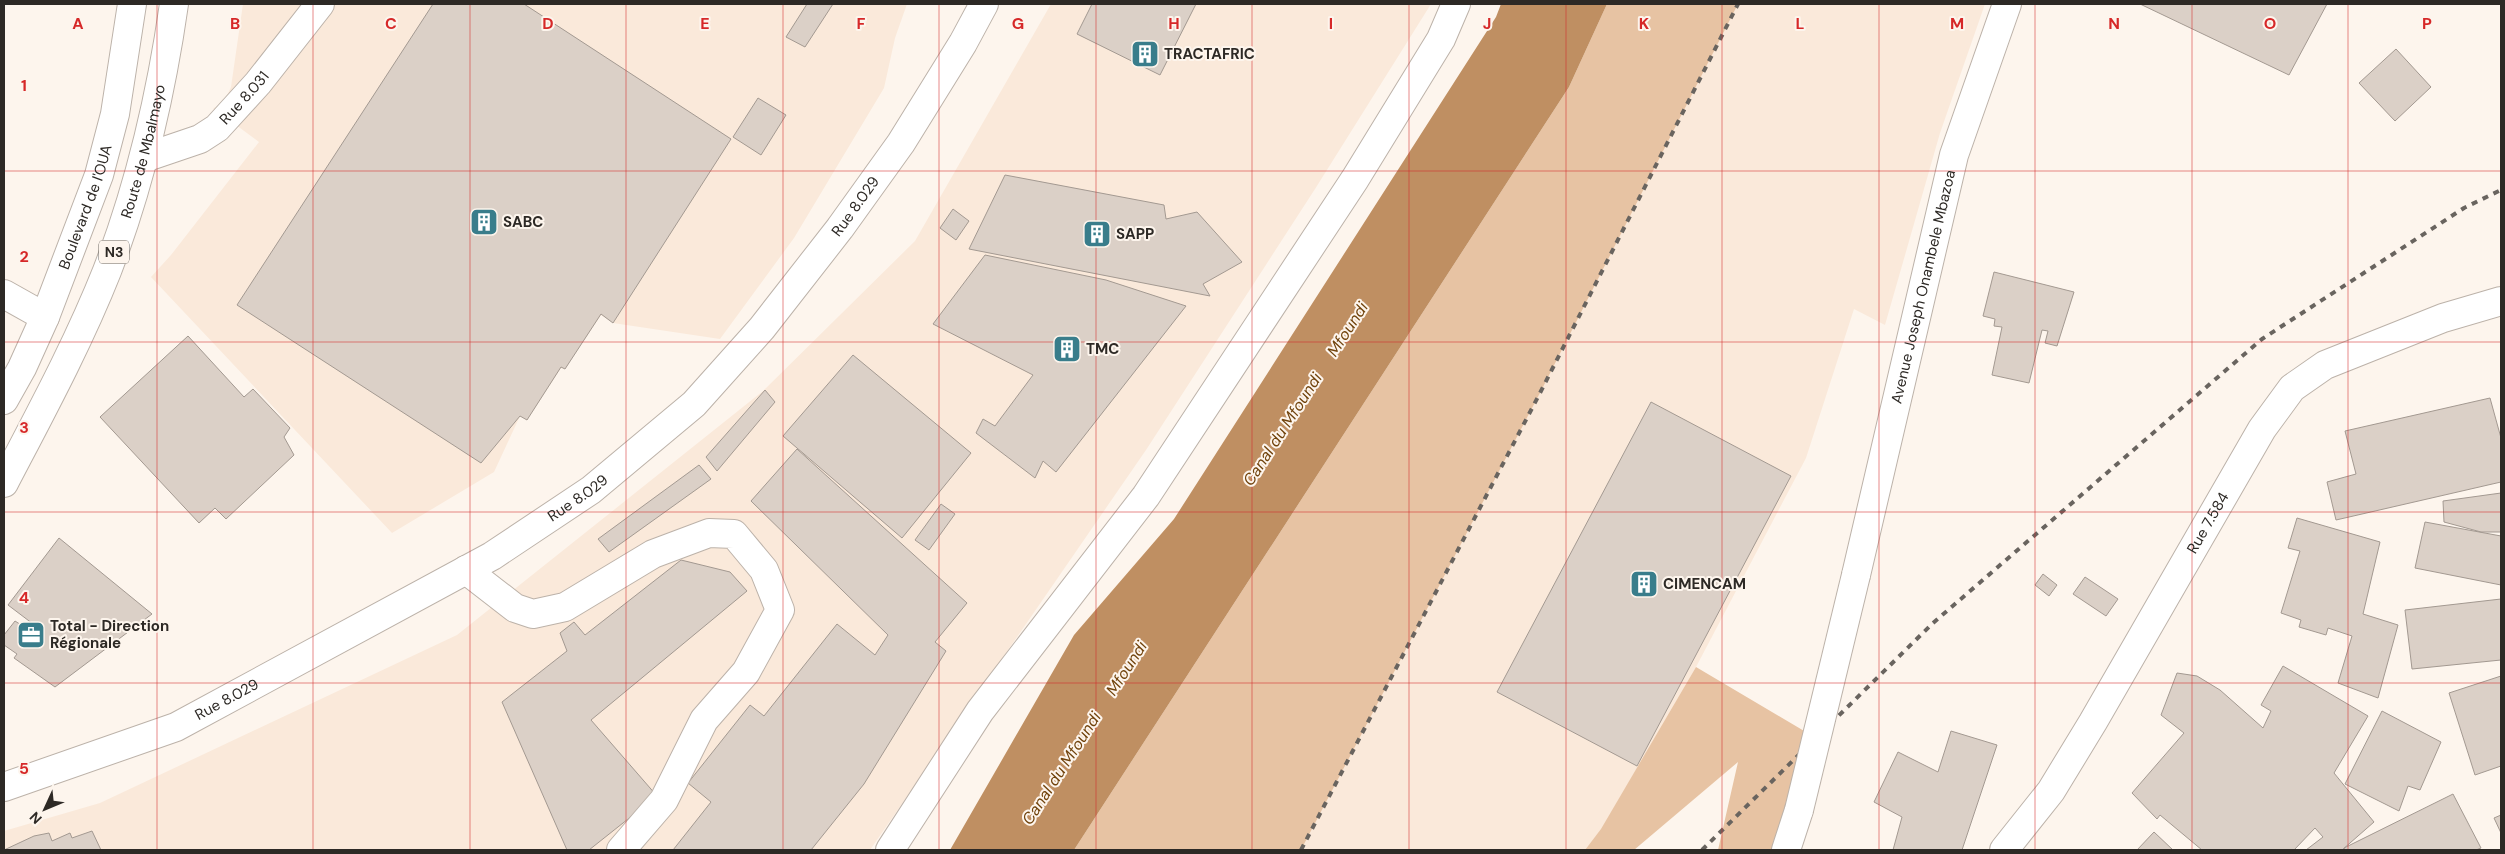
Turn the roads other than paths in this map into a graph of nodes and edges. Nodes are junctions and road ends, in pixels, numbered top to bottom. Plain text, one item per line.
1 (132, 4) edge
2 (174, 4) edge
3 (320, 4) edge
4 (984, 4) edge
5 (1456, 4) edge
6 (2006, 4) edge
7 (144, 158) junction
8 (4, 294) edge
9 (2501, 301) edge
10 (44, 317) junction
11 (4, 400) edge
12 (4, 483) edge
13 (466, 570) junction
14 (4, 787) edge
15 (621, 850) edge
16 (890, 850) edge
17 (1786, 850) edge
18 (2004, 850) edge

1 - 10 main road, Boulevard de l'OUA
2 - 7 main road, Route de Mbalmayo / N3
3 - 7 main road, Rue 8.031
4 - 13 main road, Rue 8.029
5 - 16 main road
6 - 17 main road, Avenue Joseph Onambele Mbazoa, bridge
7 - 12 main road, Route de Mbalmayo / N3
8 - 10 main road
9 - 18 main road, Rue 7.584
10 - 11 main road, Boulevard de l'OUA
13 - 14 main road, Rue 8.029
13 - 15 main road

